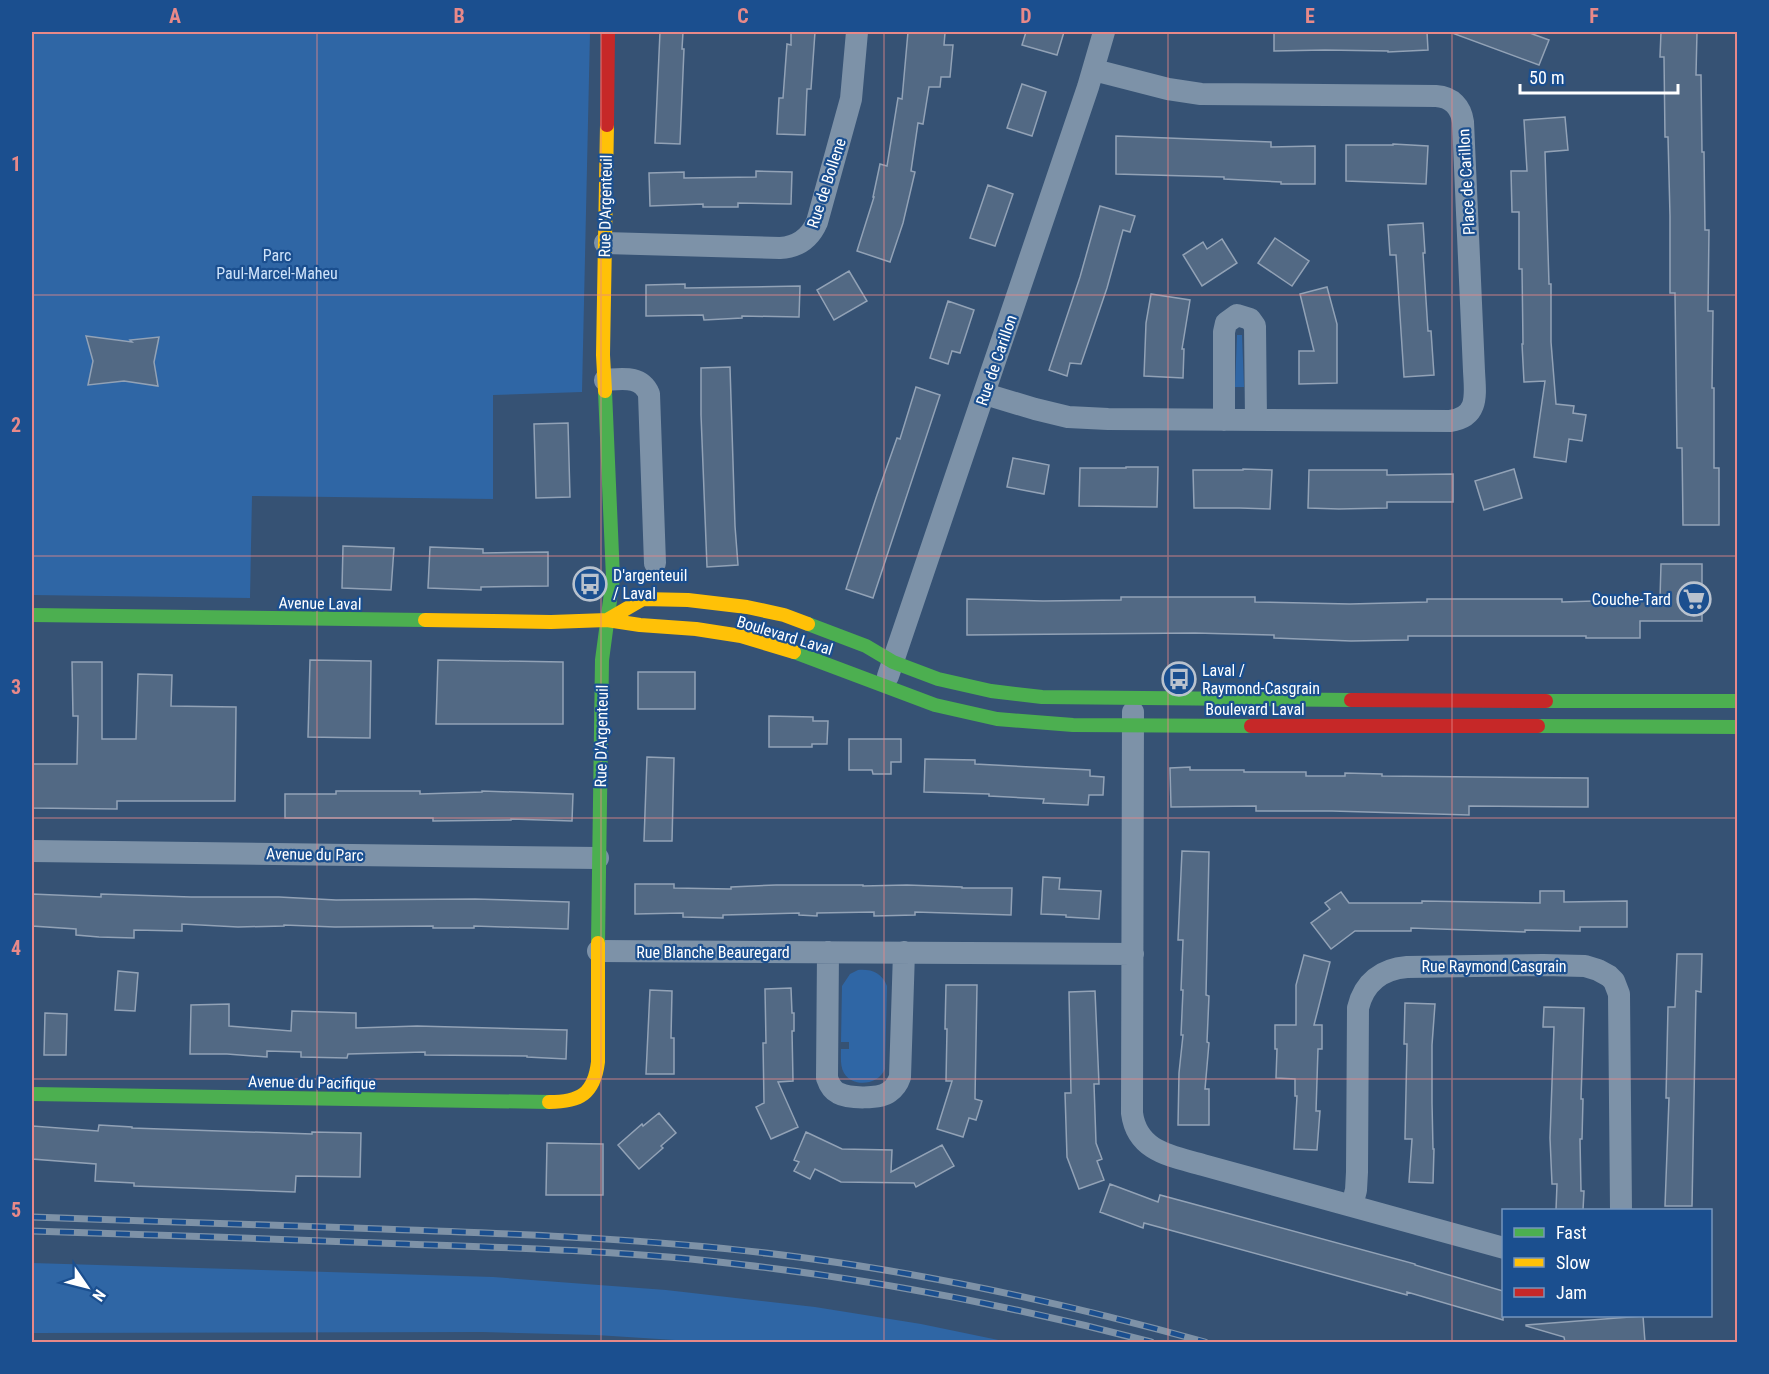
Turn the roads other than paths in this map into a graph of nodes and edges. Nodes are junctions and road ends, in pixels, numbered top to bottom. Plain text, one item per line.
1 (608, 32) edge
2 (857, 32) edge
3 (1104, 32) edge
4 (1094, 69) junction
5 (604, 243) junction
6 (605, 380) junction
7 (985, 394) junction
8 (1224, 420) junction
9 (1256, 420) junction
10 (655, 563) dead end
11 (32, 615) edge
12 (607, 620) junction
13 (893, 662) junction
14 (884, 687) junction
15 (1133, 699) junction
16 (1737, 700) edge
17 (1134, 725) junction
18 (1737, 727) edge
19 (32, 851) edge
20 (598, 858) junction
21 (598, 951) junction
22 (828, 952) junction
23 (904, 952) junction
24 (1133, 954) junction
25 (588, 1091) joint
26 (32, 1094) edge
27 (1352, 1206) junction
28 (1621, 1209) edge
29 (1502, 1248) edge

1 - 5 street, Rue D'Argenteuil
2 - 5 street, Rue de Bollene
3 - 4 street, Rue de Carillon
4 - 7 street, Rue de Carillon
4 - 9 street, Place de Carillon
5 - 6 street, Rue D'Argenteuil
6 - 10 street
6 - 12 street, Rue D'Argenteuil
7 - 8 street, Place de Carillon
7 - 13 street, Rue de Carillon
8 - 9 street, Place de Carillon
8 - 9 street
11 - 12 street, Avenue Laval
12 - 13 street, Boulevard Laval
12 - 14 street, Boulevard Laval
12 - 20 street, Rue D'Argenteuil
13 - 14 street, Rue de Carillon
13 - 15 street, Boulevard Laval
14 - 17 street, Boulevard Laval
15 - 16 street, Boulevard Laval
15 - 17 street
17 - 18 street, Boulevard Laval
17 - 24 street
19 - 20 street, Avenue du Parc
20 - 21 street, Rue D'Argenteuil
21 - 22 street, Rue Blanche Beauregard
21 - 25 street, Rue D'Argenteuil
22 - 23 street, Rue Blanche Beauregard
22 - 23 street
23 - 24 street, Rue Blanche Beauregard
24 - 27 street
25 - 26 street, Avenue du Pacifique
27 - 28 street, Rue Raymond Casgrain
27 - 29 street

